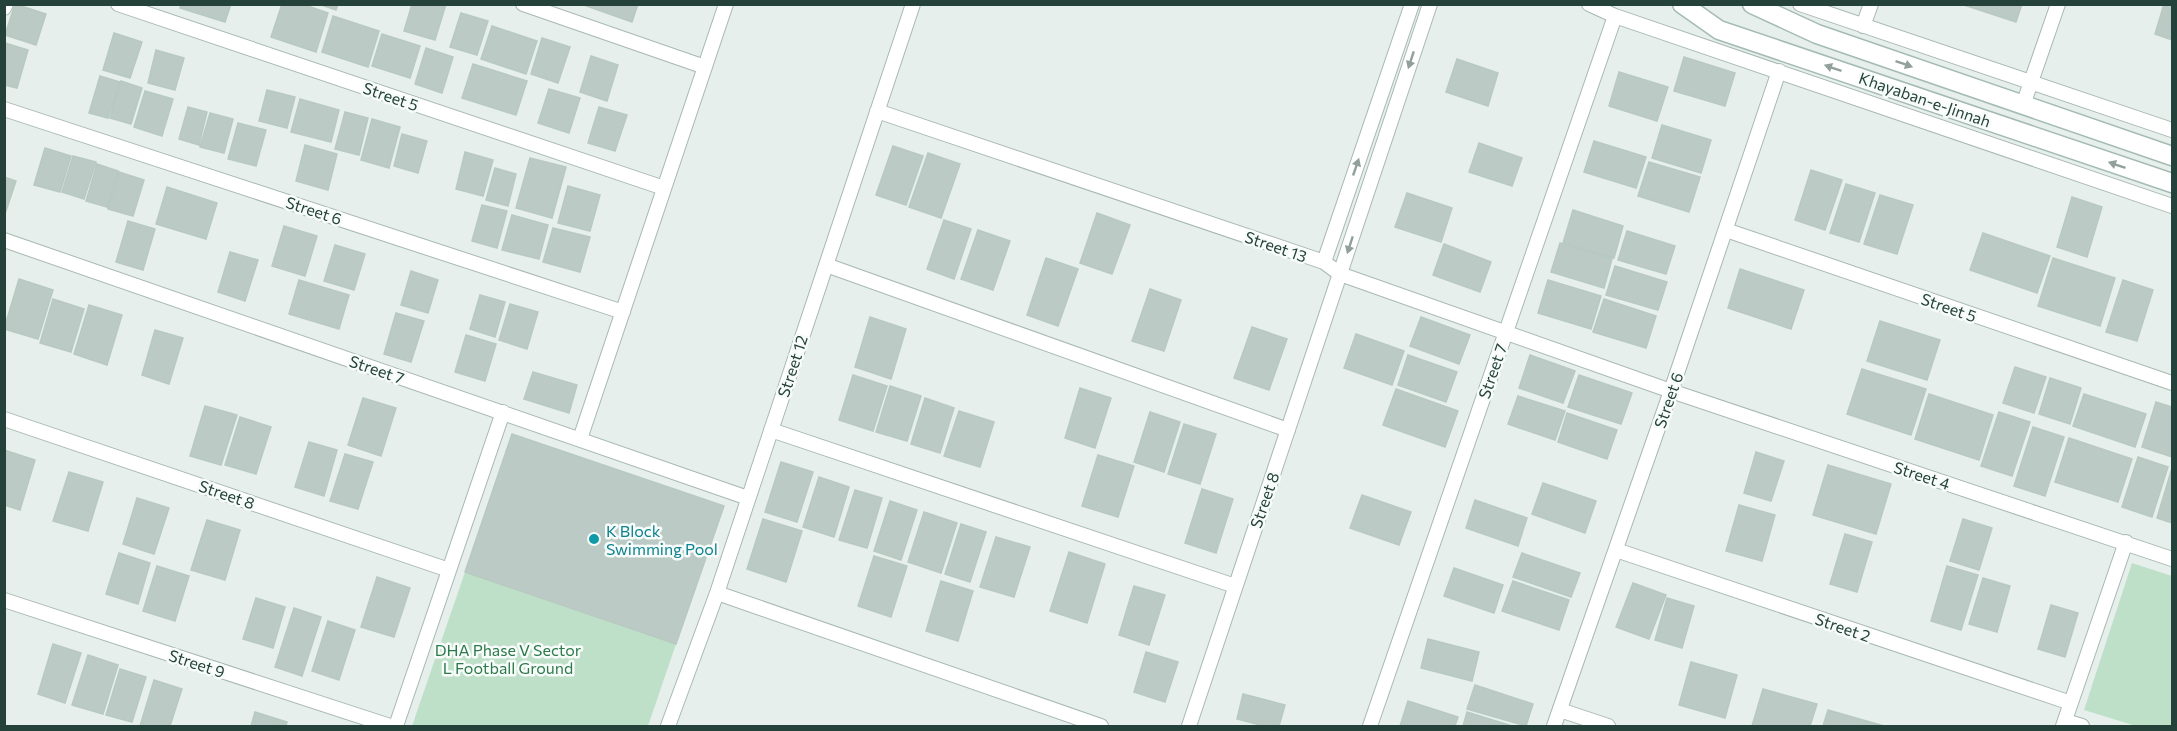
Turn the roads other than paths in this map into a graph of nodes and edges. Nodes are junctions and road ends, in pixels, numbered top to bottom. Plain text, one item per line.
1 (118, 4) edge
2 (523, 4) edge
3 (726, 4) edge
4 (913, 4) edge
5 (1412, 4) edge
6 (1430, 4) edge
7 (1588, 4) edge
8 (1683, 4) edge
9 (1752, 4) edge
10 (1799, 4) edge
11 (1871, 4) edge
12 (2058, 4) edge
13 (1615, 16) junction
14 (1789, 23) junction
15 (1863, 26) junction
16 (705, 67) junction
17 (1779, 71) junction
18 (2032, 82) junction
19 (2023, 105) junction
20 (4, 109) edge
21 (877, 111) junction
22 (2172, 130) edge
23 (2172, 156) edge
24 (2172, 183) edge
25 (664, 188) junction
26 (2172, 206) edge
27 (1726, 230) junction
28 (4, 240) edge
29 (1324, 262) junction
30 (826, 265) junction
31 (1340, 274) junction
32 (623, 312) junction
33 (1505, 333) junction
34 (2172, 383) edge
35 (1671, 391) junction
36 (503, 412) junction
37 (4, 419) edge
38 (771, 430) junction
39 (1288, 430) junction
40 (580, 439) junction
41 (748, 498) junction
42 (2126, 542) junction
43 (1616, 550) junction
44 (2172, 559) edge
45 (449, 570) junction
46 (1235, 586) junction
47 (717, 593) junction
48 (4, 600) edge
49 (2071, 703) junction
50 (1560, 710) junction
51 (2064, 724) edge
52 (390, 726) edge
53 (396, 726) edge
54 (668, 726) edge
55 (1101, 726) edge
56 (1189, 726) edge
57 (1370, 726) edge
58 (1554, 726) edge
59 (1608, 726) edge
60 (2082, 726) edge

1 - 25 street, Street 5
2 - 16 street
3 - 16 street
4 - 21 street, Street 12
29 -> 5 street
6 -> 31 street, Street 8
7 - 13 street
24 -> 8 main road, Khayaban-e-Jinnah
9 - 14 main road, Khayaban-e-Jinnah
10 - 14 street
10 - 15 street
11 - 15 street
12 - 18 street
13 - 17 street
13 - 33 street, Street 7
14 -> 19 main road, Khayaban-e-Jinnah
15 - 18 street
16 - 25 street
17 - 26 street
17 - 27 street, Street 6
18 - 19 street
18 - 22 street
19 - 23 main road, Khayaban-e-Jinnah
20 - 32 street, Street 6
21 - 29 street, Street 13
21 - 30 street, Street 12
25 - 32 street
27 - 34 street, Street 5
27 - 35 street, Street 6
28 - 36 street, Street 7
29 - 31 street, Street 13
30 - 38 street, Street 12
30 - 39 street
31 - 33 street, Street 13
31 - 39 street, Street 8
32 - 40 street
33 - 35 street, Street 13
33 - 57 street, Street 7
35 - 42 street, Street 4
35 - 43 street, Street 6
36 - 40 street, Street 7
36 - 45 street
37 - 45 street, Street 8
38 - 41 street, Street 12
38 - 46 street
39 - 46 street, Street 8
40 - 41 street, Street 7
41 - 47 street, Street 12
42 - 44 street, Street 4
42 - 49 street
43 - 49 street, Street 2
43 - 50 street, Street 6
45 - 53 street
46 - 56 street, Street 8
47 - 54 street, Street 12
47 - 55 street
48 - 52 street, Street 9
49 - 51 street
50 - 58 street, Street 6
50 - 59 street
51 - 60 street

